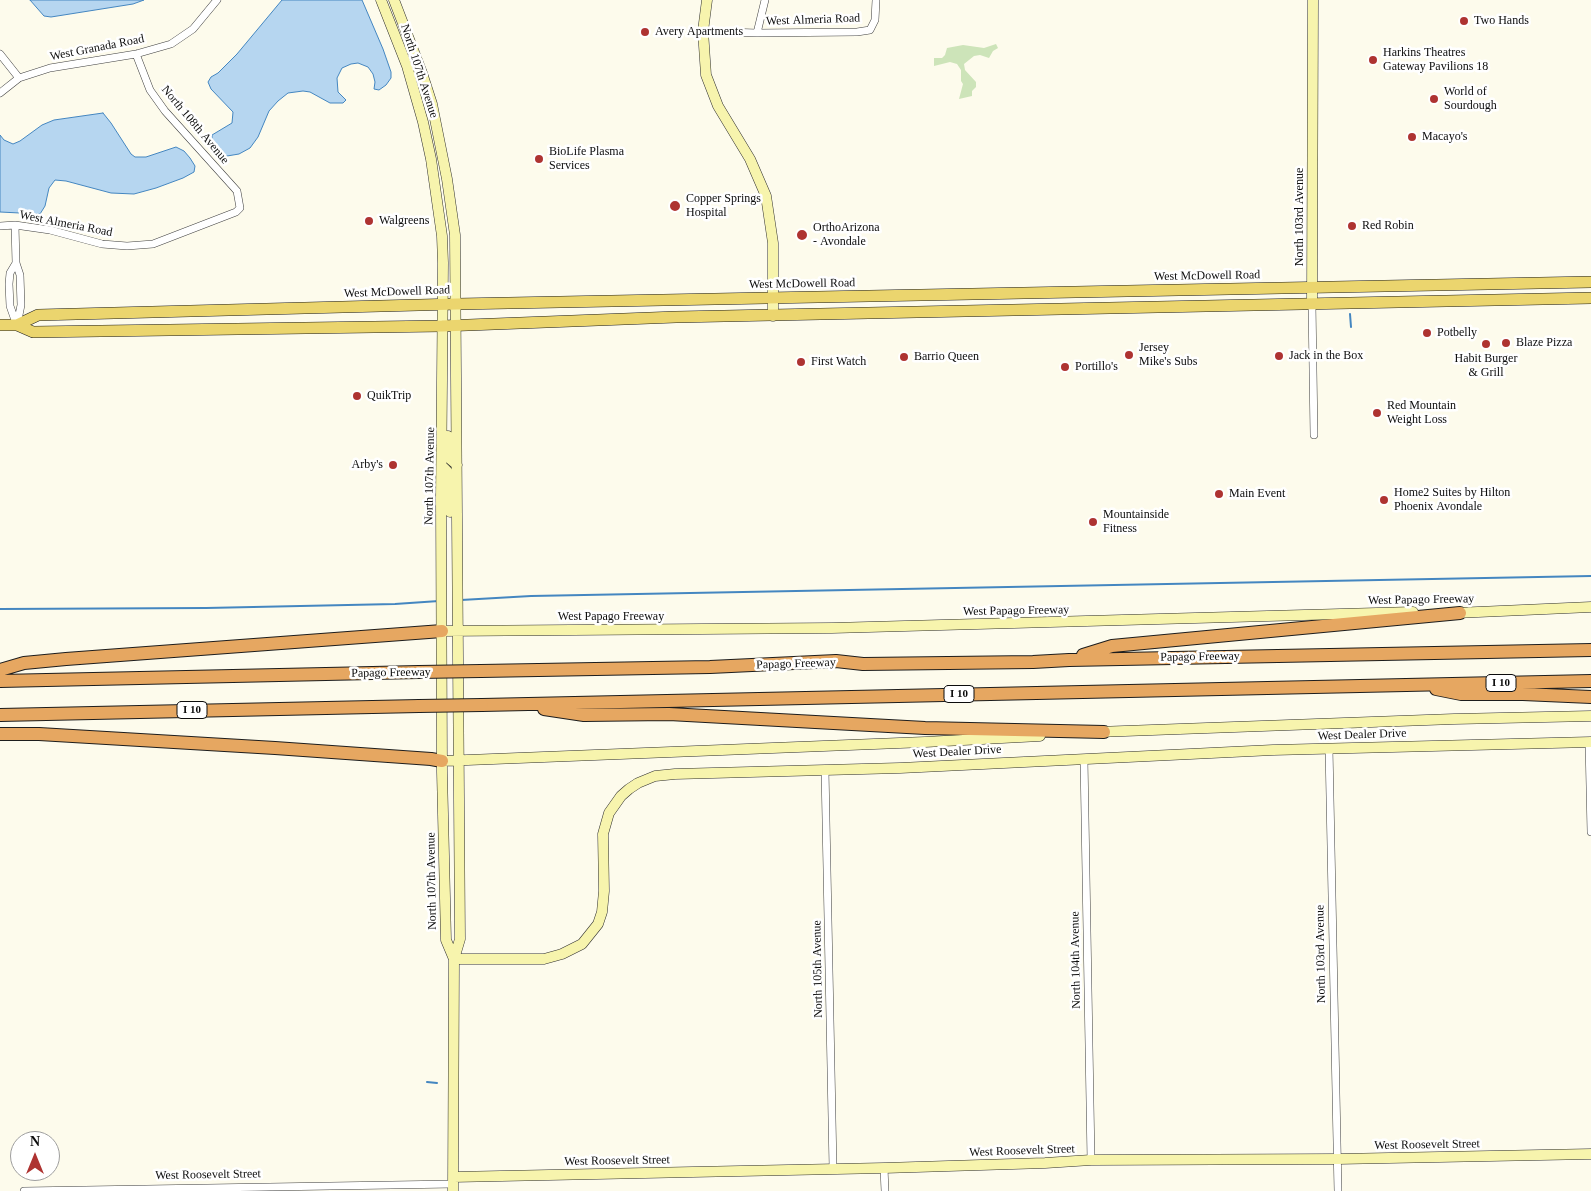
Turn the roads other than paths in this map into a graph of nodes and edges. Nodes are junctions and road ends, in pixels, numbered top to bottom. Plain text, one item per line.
1 (216, 0) edge
2 (394, 0) edge
3 (706, 0) edge
4 (765, 0) edge
5 (876, 0) edge
6 (1313, 0) edge
7 (384, 1) edge
8 (727, 32) dead end
9 (757, 33) junction
10 (0, 54) edge
11 (136, 54) junction
12 (19, 78) junction
13 (0, 93) edge
14 (240, 208) joint
15 (15, 225) junction
16 (0, 226) edge
17 (16, 263) junction
18 (1567, 282) junction
19 (1591, 282) edge
20 (1463, 285) junction
21 (1312, 288) junction
22 (773, 298) junction
23 (1591, 298) edge
24 (1465, 300) junction
25 (1388, 302) junction
26 (442, 304) junction
27 (457, 304) junction
28 (1312, 304) junction
29 (773, 316) junction
30 (0, 325) edge
31 (17, 325) junction
32 (457, 325) junction
33 (442, 326) junction
34 (443, 414) junction
35 (1314, 435) dead end
36 (457, 465) junction
37 (442, 466) junction
38 (457, 546) junction
39 (1591, 607) edge
40 (1460, 613) junction
41 (442, 631) junction
42 (459, 631) junction
43 (1591, 650) edge
44 (1069, 660) junction
45 (0, 670) edge
46 (0, 681) edge
47 (1591, 681) edge
48 (1411, 684) junction
49 (1591, 697) edge
50 (506, 704) junction
51 (0, 715) edge
52 (1591, 716) edge
53 (1104, 732) junction
54 (0, 734) edge
55 (1590, 742) edge
56 (1328, 748) junction
57 (1084, 758) junction
58 (442, 761) junction
59 (459, 761) junction
60 (825, 770) junction
61 (1591, 832) edge
62 (454, 959) junction
63 (1591, 1154) edge
64 (1338, 1159) junction
65 (1090, 1160) junction
66 (833, 1168) junction
67 (884, 1168) junction
68 (453, 1184) edge
69 (261, 1189) edge
70 (270, 1189) edge
71 (24, 1191) edge
72 (37, 1191) edge
73 (47, 1191) edge
74 (885, 1191) edge
75 (1338, 1191) edge

1 - 11 street, West Granada Road
2 - 27 main road, North 107th Avenue
3 - 22 main road
4 - 9 street
5 - 9 street, West Almeria Road
6 - 21 main road, North 103rd Avenue
7 - 26 main road, North 107th Avenue
8 - 9 street, West Almeria Road
10 - 12 street
11 - 12 street, West Granada Road
11 - 14 street, North 108th Avenue
12 - 13 street, West Granada Road
14 - 15 street, West Almeria Road
15 - 16 street, West Almeria Road
15 - 17 street
17 - 31 street
17 - 31 street
18 - 19 main road, West McDowell Road
18 - 20 main road, West McDowell Road
18 - 24 main road
20 - 21 main road, West McDowell Road
20 - 25 main road
21 - 22 main road, West McDowell Road
21 - 28 main road, North 103rd Avenue
22 - 27 main road, West McDowell Road
22 - 29 main road
23 - 24 main road, West McDowell Road
24 - 25 main road, West McDowell Road
25 - 28 main road, West McDowell Road
26 - 27 main road, West McDowell Road
26 - 31 main road, West McDowell Road
26 - 33 main road, North 107th Avenue
27 - 32 main road, North 107th Avenue
28 - 29 main road, West McDowell Road
28 - 35 street, North 103rd Avenue
29 - 32 main road, West McDowell Road
30 - 31 main road, West McDowell Road
31 - 33 main road, West McDowell Road
32 - 33 main road, West McDowell Road
32 - 36 main road, North 107th Avenue
33 - 34 main road, North 107th Avenue
34 - 36 main road
34 - 37 main road, North 107th Avenue
36 - 38 main road, North 107th Avenue
37 - 38 main road
37 - 41 main road, North 107th Avenue
38 - 42 main road, North 107th Avenue
39 - 40 main road, West Papago Freeway
40 - 42 main road, West Papago Freeway
40 - 44 highway
41 - 42 main road, West Papago Freeway
41 - 45 highway
41 - 58 main road, North 107th Avenue
42 - 59 main road, North 107th Avenue
43 - 44 highway, Papago Freeway
44 - 46 highway, Papago Freeway, bridge
47 - 48 highway, I 10
48 - 49 highway
48 - 50 highway, I 10
50 - 51 highway, I 10, bridge
50 - 53 highway
52 - 53 main road
53 - 59 main road
54 - 58 highway
55 - 56 main road, West Dealer Drive
55 - 61 street
56 - 57 main road, West Dealer Drive
56 - 64 street, North 103rd Avenue
57 - 60 main road, West Dealer Drive
57 - 65 street, North 104th Avenue
58 - 59 main road
58 - 62 main road, North 107th Avenue
59 - 62 main road, North 107th Avenue
60 - 62 main road, West Dealer Drive
60 - 66 street, North 105th Avenue
62 - 68 main road, North 107th Avenue
63 - 64 main road, West Roosevelt Street
64 - 65 main road, West Roosevelt Street
64 - 75 street, North 103rd Avenue
65 - 67 main road, West Roosevelt Street
66 - 67 main road, West Roosevelt Street
66 - 68 main road, West Roosevelt Street
67 - 74 street
68 - 70 street, West Roosevelt Street
69 - 70 street, West Roosevelt Street
69 - 73 street, West Roosevelt Street
71 - 72 street, West Roosevelt Street
72 - 73 street, West Roosevelt Street

